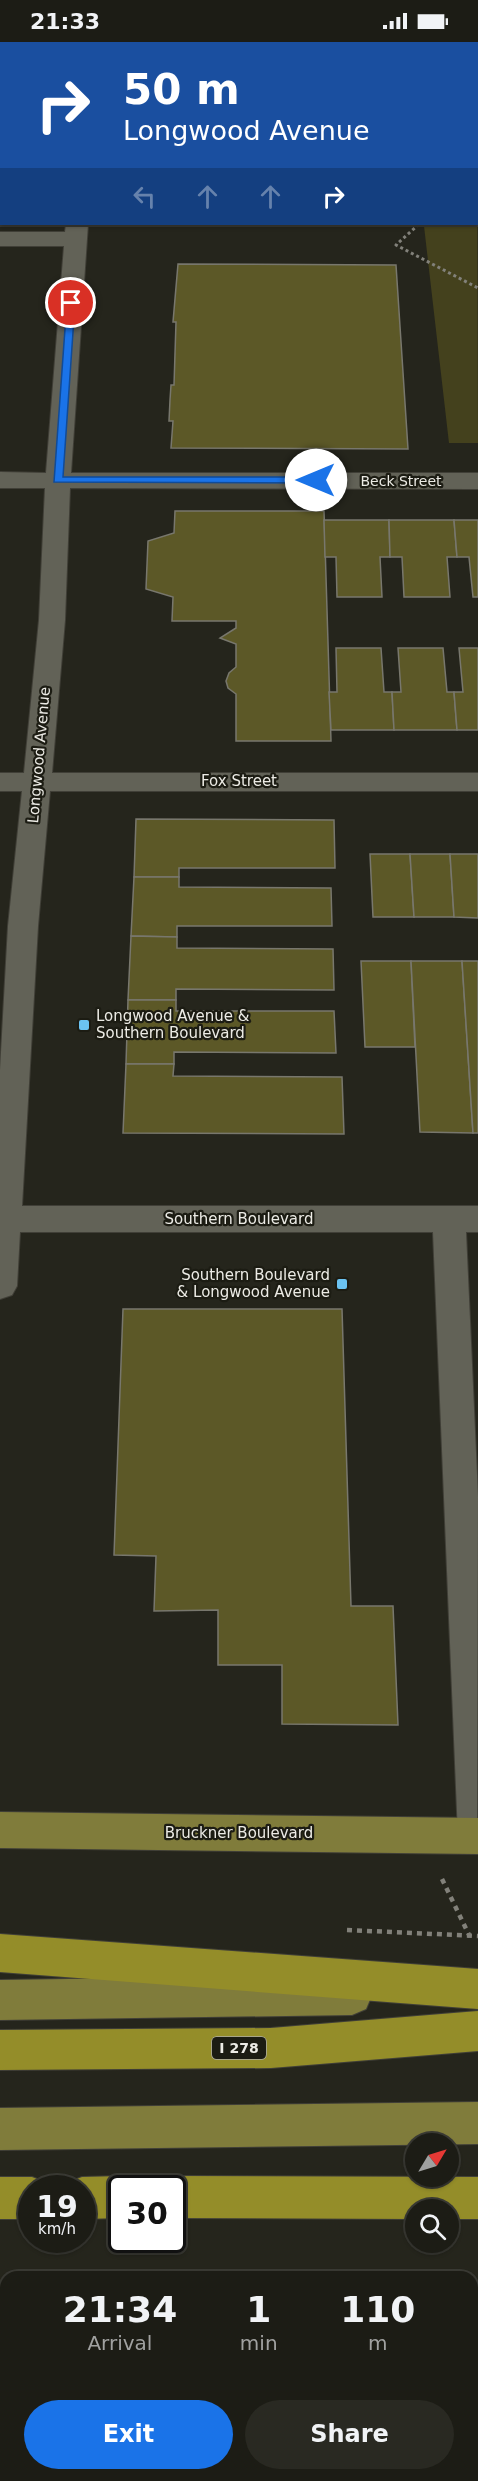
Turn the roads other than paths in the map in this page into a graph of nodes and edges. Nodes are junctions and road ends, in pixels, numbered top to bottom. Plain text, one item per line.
1 (76, 231) edge
2 (0, 239) edge
3 (0, 480) edge
4 (58, 480) junction
5 (478, 481) edge
6 (0, 782) edge
7 (36, 782) junction
8 (478, 782) edge
9 (2, 1219) edge
10 (464, 1219) edge
11 (0, 1286) edge
12 (472, 1556) edge
13 (473, 1663) edge
14 (0, 1830) edge
15 (478, 1836) edge
16 (0, 1953) edge
17 (478, 1991) edge
18 (0, 2000) edge
19 (478, 2031) edge
20 (0, 2050) edge
21 (478, 2123) edge
22 (0, 2128) edge
23 (186, 2197) edge
24 (0, 2198) edge
25 (18, 2198) edge
26 (478, 2198) edge

1 - 2 street
1 - 4 street, Longwood Avenue
3 - 4 street, Beck Street
4 - 5 street, Beck Street
4 - 7 street, Longwood Avenue
6 - 7 street, Fox Street
7 - 8 street, Fox Street
7 - 9 street, Longwood Avenue
9 - 10 street, Southern Boulevard
9 - 11 street, Longwood Avenue
10 - 12 street
12 - 13 street
13 - 15 street
14 - 15 main road, Bruckner Boulevard
16 - 17 highway
17 - 18 main road
19 - 20 highway, I 278
21 - 22 main road
23 - 26 highway
24 - 25 highway

